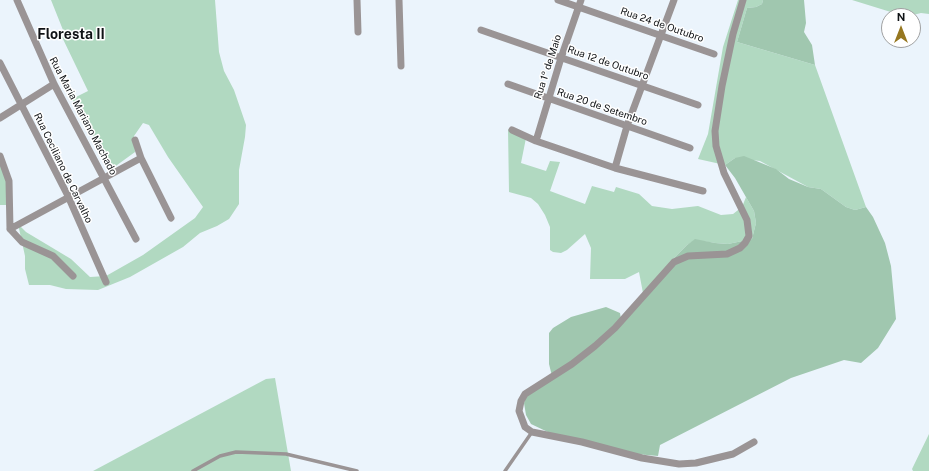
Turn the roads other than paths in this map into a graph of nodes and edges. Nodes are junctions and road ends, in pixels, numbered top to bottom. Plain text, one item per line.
1 (17, 0) edge
2 (357, 0) edge
3 (399, 0) edge
4 (558, 0) edge
5 (581, 0) edge
6 (674, 0) edge
7 (743, 0) edge
8 (578, 8) junction
9 (481, 30) dead end
10 (358, 32) dead end
11 (661, 35) junction
12 (714, 54) dead end
13 (561, 58) junction
14 (0, 63) edge
15 (401, 66) dead end
16 (54, 84) junction
17 (508, 84) dead end
18 (643, 86) junction
19 (548, 99) junction
20 (20, 104) junction
21 (698, 105) dead end
22 (0, 118) edge
23 (627, 126) junction
24 (512, 130) dead end
25 (135, 140) dead end
26 (536, 141) junction
27 (690, 148) dead end
28 (0, 156) edge
29 (141, 158) junction
30 (614, 168) junction
31 (105, 178) junction
32 (703, 190) dead end
33 (68, 196) junction
34 (170, 218) dead end
35 (10, 229) junction
36 (136, 239) dead end
37 (73, 276) dead end
38 (106, 282) dead end
39 (532, 432) junction
40 (754, 442) dead end
41 (193, 471) edge
42 (357, 471) edge
43 (505, 471) edge

1 - 16 street, Rua Maria Mariano Machado
2 - 10 street
3 - 15 street
4 - 8 street, Rua 24 de Outubro
5 - 8 street, Rua 1º de Maio
6 - 11 street
7 - 39 street
8 - 11 street, Rua 24 de Outubro
8 - 13 street, Rua 1º de Maio
9 - 13 street, Rua 12 de Outubro
11 - 12 street, Rua 24 de Outubro
11 - 18 street
13 - 18 street, Rua 12 de Outubro
13 - 19 street, Rua 1º de Maio
14 - 20 street, Rua Ceciliano de Carvalho
16 - 20 street
16 - 31 street, Rua Maria Mariano Machado
17 - 19 street, Rua 20 de Setembro
18 - 21 street, Rua 12 de Outubro
18 - 23 street
19 - 23 street, Rua 20 de Setembro
19 - 26 street, Rua 1º de Maio
20 - 22 street
20 - 33 street, Rua Ceciliano de Carvalho
23 - 27 street, Rua 20 de Setembro
23 - 30 street
24 - 26 street
25 - 29 street
26 - 30 street
28 - 35 street
29 - 31 street
29 - 34 street
30 - 32 street
31 - 33 street
31 - 36 street, Rua Maria Mariano Machado
33 - 35 street
33 - 38 street, Rua Ceciliano de Carvalho
35 - 37 street
39 - 40 street
39 - 43 lane
41 - 42 lane

